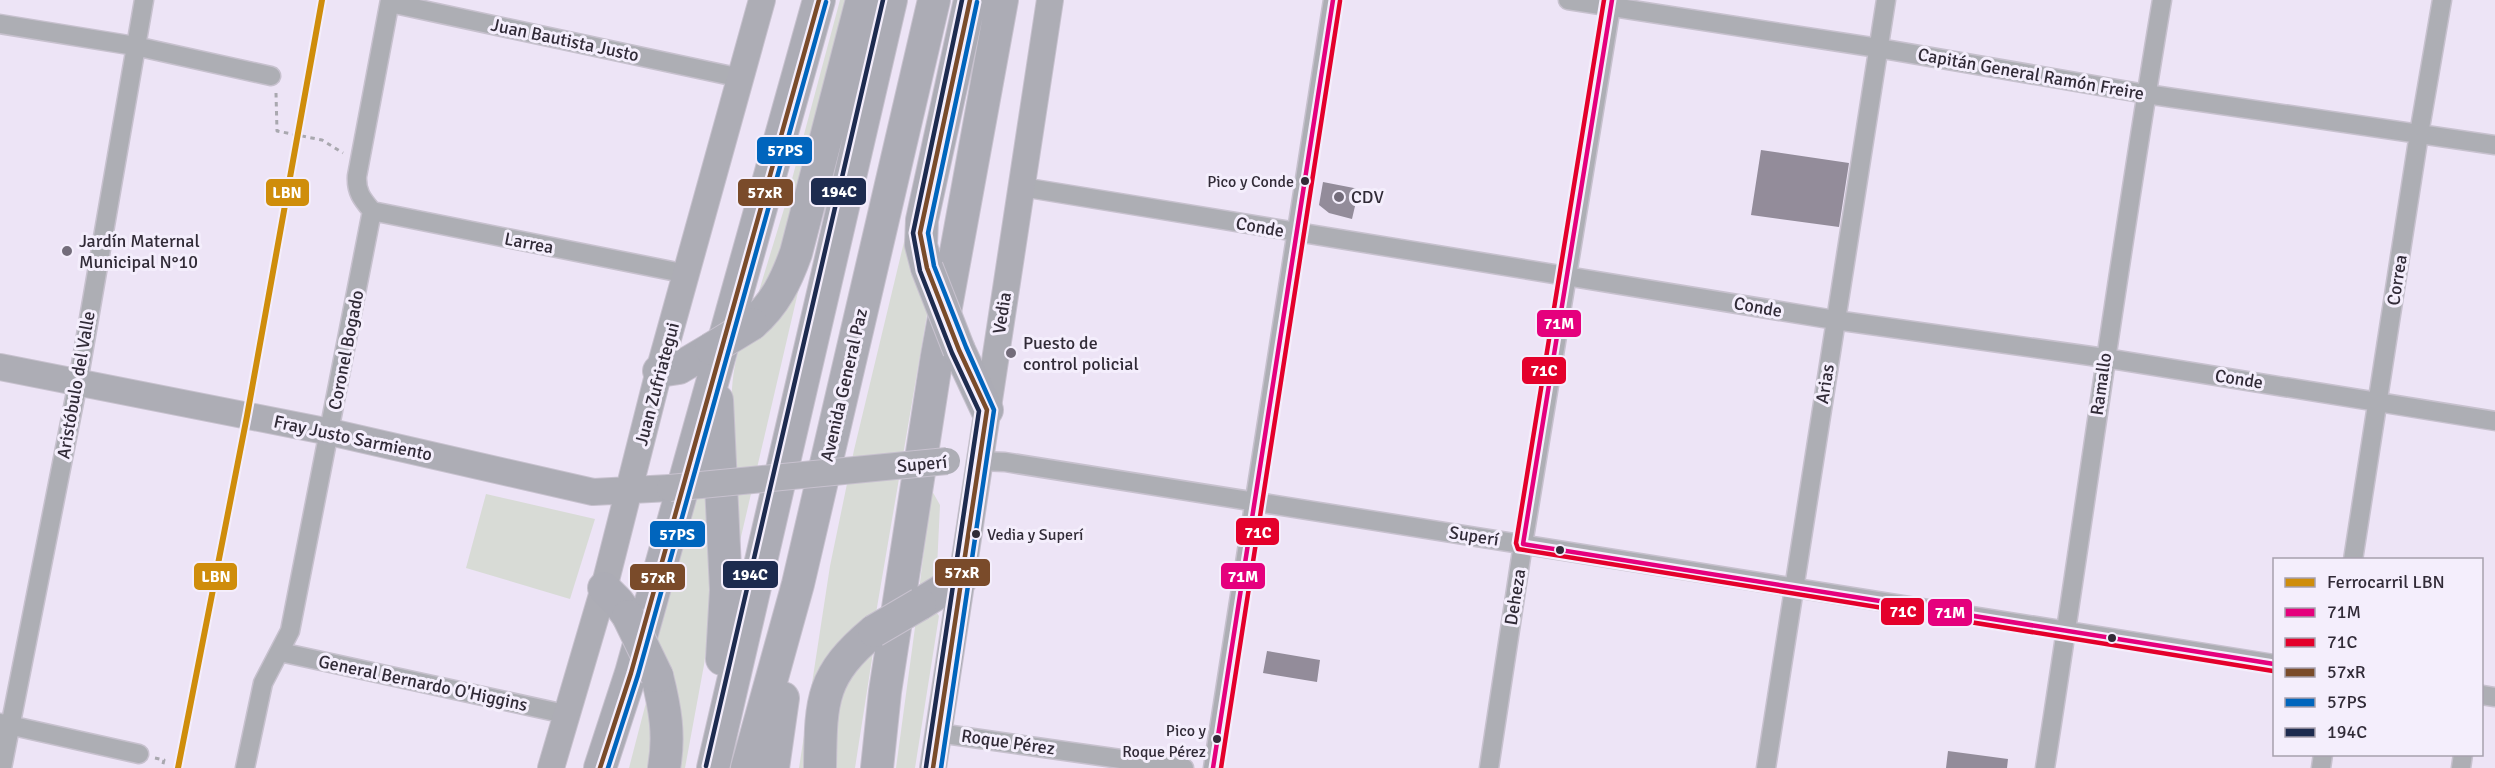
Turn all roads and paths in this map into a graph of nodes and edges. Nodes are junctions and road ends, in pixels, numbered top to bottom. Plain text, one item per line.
1 (144, 0) edge
2 (762, 0) edge
3 (819, 0) edge
4 (862, 0) edge
5 (891, 0) edge
6 (934, 0) edge
7 (970, 0) edge
8 (1002, 0) edge
9 (1050, 0) edge
10 (1333, 0) edge
11 (1568, 0) edge
12 (1886, 0) edge
13 (2162, 0) edge
14 (2442, 0) edge
15 (390, 1) edge
16 (1611, 3) edge
17 (0, 24) edge
18 (135, 46) junction
19 (1878, 48) junction
20 (271, 76) joint
21 (741, 78) junction
22 (2146, 94) junction
23 (2419, 134) junction
24 (2495, 145) edge
25 (360, 163) junction
26 (1022, 187) junction
27 (372, 211) junction
28 (1297, 233) junction
29 (687, 274) junction
30 (1567, 274) junction
31 (1835, 320) junction
32 (716, 350) junction
33 (2105, 358) junction
34 (0, 367) edge
35 (659, 371) junction
36 (78, 382) junction
37 (2379, 401) junction
38 (987, 410) junction
39 (2495, 421) edge
40 (330, 432) junction
41 (979, 461) junction
42 (670, 488) joint
43 (629, 490) junction
44 (1254, 502) junction
45 (1523, 544) junction
46 (2353, 558) edge
47 (962, 578) junction
48 (798, 584) junction
49 (604, 588) junction
50 (1793, 589) junction
51 (2067, 631) junction
52 (280, 652) junction
53 (2273, 664) edge
54 (644, 675) junction
55 (885, 692) junction
56 (566, 714) junction
57 (5, 724) edge
58 (938, 732) junction
59 (139, 754) dead end
60 (715, 757) edge
61 (2, 768) edge
62 (245, 768) edge
63 (550, 768) edge
64 (600, 768) edge
65 (618, 768) edge
66 (664, 768) edge
67 (747, 768) edge
68 (773, 768) edge
69 (820, 768) edge
70 (867, 768) edge
71 (877, 768) edge
72 (933, 768) edge
73 (1184, 768) edge
74 (1213, 768) edge
75 (1490, 768) edge
76 (1766, 768) edge
77 (2045, 768) edge

1 - 18 street, Aristóbulo del Valle
2 - 21 street, Juan Zufriategui
3 - 32 highway
4 - 32 highway, bridge
5 - 60 highway
6 - 48 highway, Avenida General Paz
7 - 38 highway, bridge
8 - 55 highway
9 - 26 street, Vedia
10 - 28 street
11 - 16 street, Capitán General Ramón Freire
12 - 19 street, Arias
13 - 22 street, Ramallo
14 - 23 street, Correa
15 - 21 street, Juan Bautista Justo
15 - 25 street
16 - 19 street, Capitán General Ramón Freire
16 - 30 street, Deheza
17 - 18 street
18 - 20 street
18 - 36 street, Aristóbulo del Valle
19 - 22 street, Capitán General Ramón Freire
19 - 31 street, Arias
20 - 25 path
21 - 29 street, Juan Zufriategui
22 - 23 street, Capitán General Ramón Freire
22 - 33 street, Ramallo
23 - 24 street, Capitán General Ramón Freire
23 - 37 street, Correa
25 - 27 street
26 - 28 street, Conde
26 - 38 street, Vedia
27 - 29 street, Larrea
27 - 40 street, Coronel Bogado
28 - 30 street, Conde
28 - 44 street
29 - 35 street, Juan Zufriategui
30 - 31 street, Conde
30 - 45 street, Deheza
31 - 33 street, Conde
31 - 50 street, Arias
32 - 35 highway
32 - 54 highway
32 - 60 highway
33 - 37 street, Conde
33 - 51 street, Ramallo
34 - 36 street, Fray Justo Sarmiento
35 - 43 street, Juan Zufriategui
36 - 40 street, Fray Justo Sarmiento
36 - 57 street, Aristóbulo del Valle
37 - 39 street, Conde
37 - 46 street, Correa
38 - 41 street, Vedia
40 - 43 street, Fray Justo Sarmiento
40 - 52 street, Coronel Bogado
41 - 42 street, Superí, bridge
41 - 44 street, Superí
41 - 47 street, Vedia
42 - 43 street, Fray Justo Sarmiento
43 - 49 street, Juan Zufriategui
44 - 45 street, Superí
44 - 74 street
45 - 50 street, Superí
45 - 75 street, Deheza
47 - 58 street, Vedia
47 - 69 highway, bridge
48 - 67 highway, Avenida General Paz
48 - 68 highway
49 - 54 highway, bridge
49 - 56 street, Juan Zufriategui
50 - 51 street, Superí
50 - 76 street, Arias
51 - 53 street, Superí
51 - 77 street, Ramallo
52 - 56 street, General Bernardo O'Higgins
52 - 62 street, Coronel Bogado
54 - 64 highway
54 - 65 highway
54 - 66 highway
55 - 70 highway
55 - 71 highway
56 - 63 street, Juan Zufriategui
57 - 59 street
57 - 61 street, Aristóbulo del Valle
58 - 72 street, Vedia
58 - 73 street, Roque Pérez

